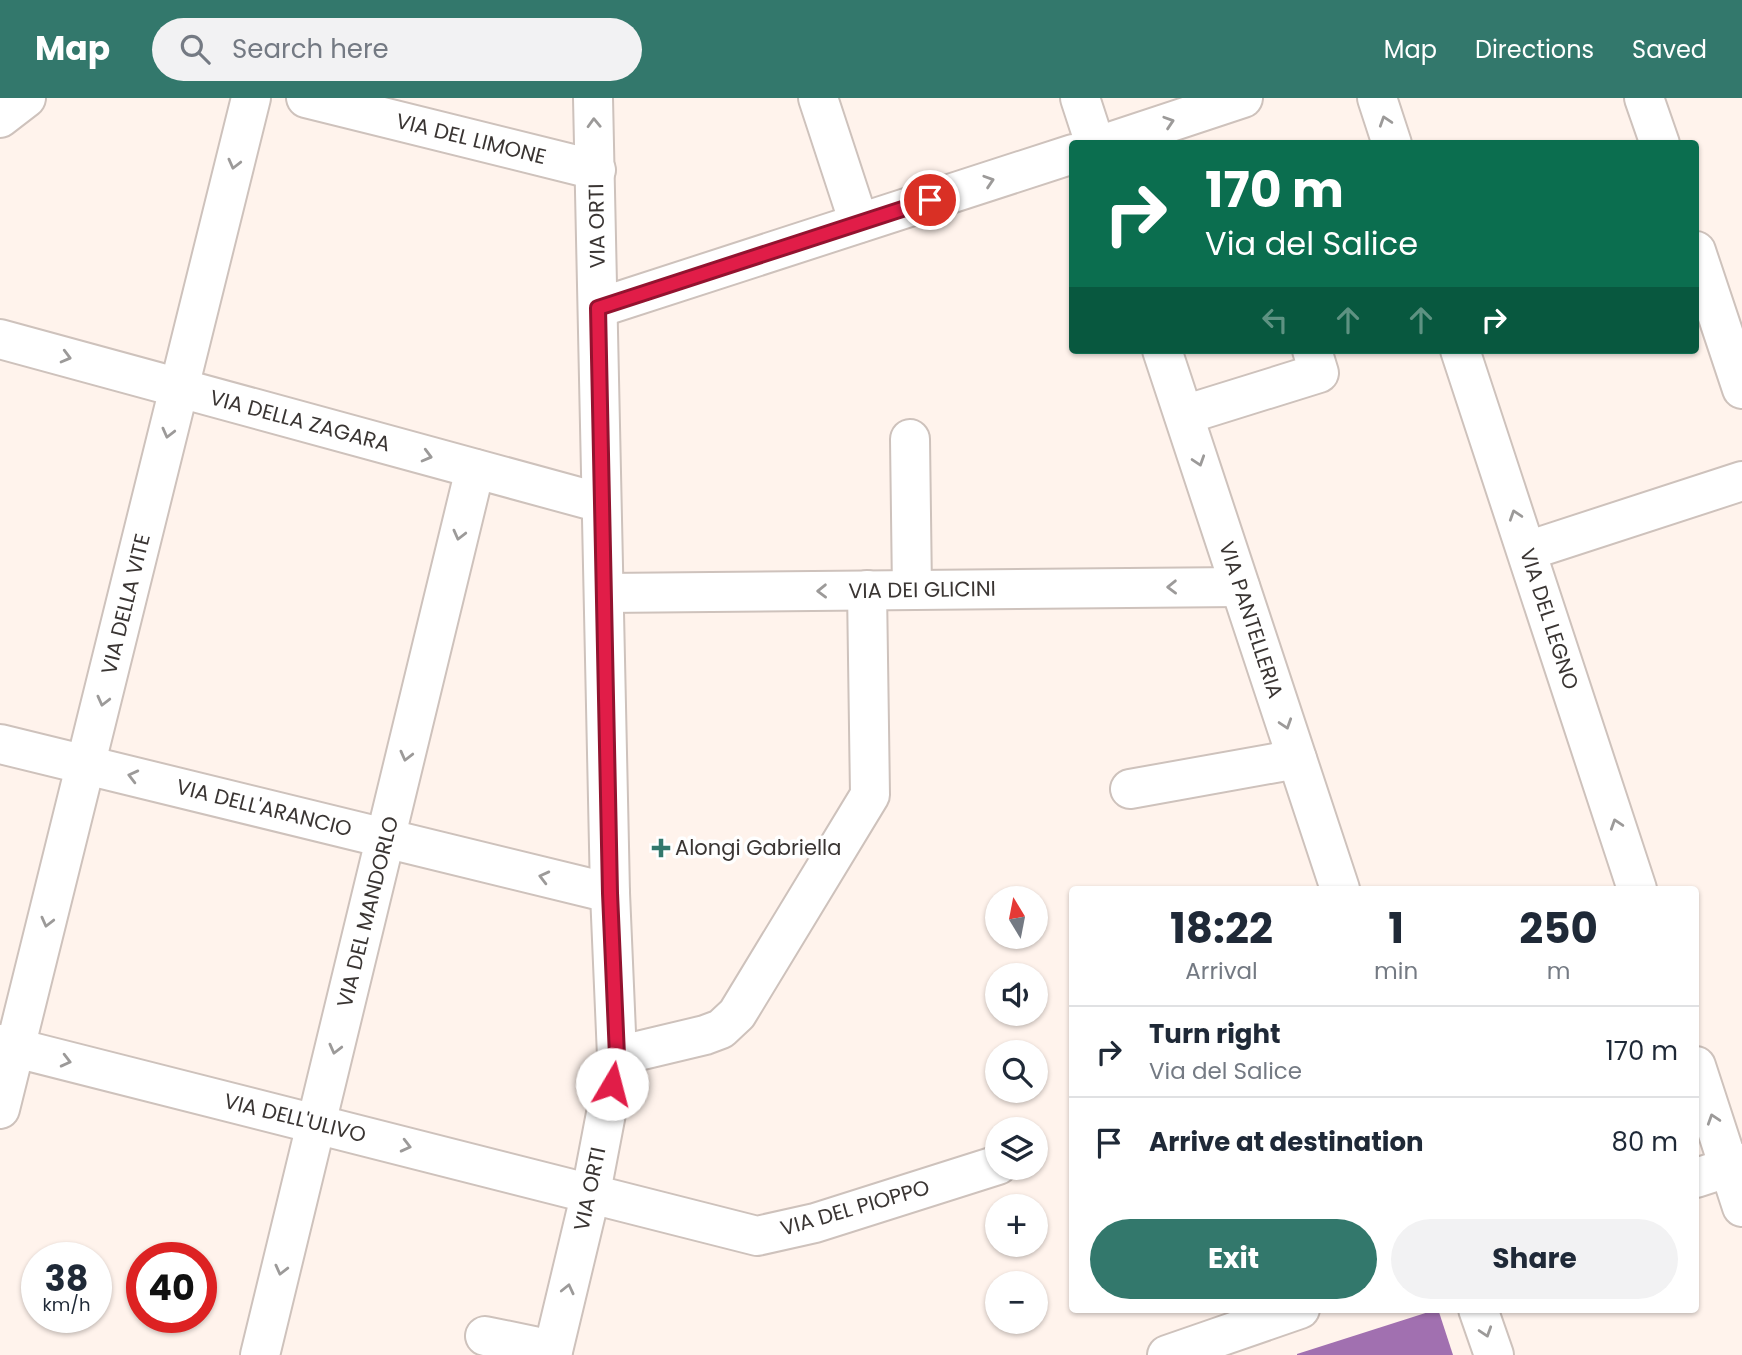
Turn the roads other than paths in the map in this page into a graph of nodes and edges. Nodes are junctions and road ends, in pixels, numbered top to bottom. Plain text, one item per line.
1 (26, 98) edge
2 (251, 98) edge
3 (306, 98) edge
4 (593, 98) edge
5 (818, 98) edge
6 (1080, 98) edge
7 (1243, 98) edge
8 (1377, 98) edge
9 (1644, 98) edge
10 (0, 118) edge
11 (1094, 140) edge
12 (1116, 140) edge
13 (1391, 140) edge
14 (1659, 140) edge
15 (1069, 155) edge
16 (596, 170) junction
17 (859, 223) junction
18 (1699, 260) edge
19 (598, 308) junction
20 (0, 339) edge
21 (1163, 354) edge
22 (1313, 354) edge
23 (1461, 354) edge
24 (179, 388) junction
25 (1742, 389) edge
26 (1184, 415) junction
27 (910, 439) dead end
28 (475, 469) junction
29 (1742, 481) edge
30 (601, 503) junction
31 (1527, 551) junction
32 (1240, 587) junction
33 (867, 590) junction
34 (912, 590) junction
35 (605, 593) junction
36 (0, 744) edge
37 (1297, 759) junction
38 (87, 765) junction
39 (1130, 789) dead end
40 (386, 838) junction
41 (1339, 886) edge
42 (1636, 886) edge
43 (610, 893) junction
44 (8, 1046) edge
45 (617, 1056) junction
46 (1699, 1078) edge
47 (0, 1109) edge
48 (316, 1124) junction
49 (985, 1169) edge
50 (1722, 1169) edge
51 (591, 1192) junction
52 (1742, 1207) edge
53 (1288, 1313) edge
54 (1479, 1313) edge
55 (485, 1336) dead end
56 (552, 1353) edge
57 (260, 1355) edge
58 (1167, 1355) edge
59 (1494, 1355) edge

1 - 10 street
2 -> 24 street, VIA DELLA VITE
3 - 16 street, VIA DEL LIMONE
16 -> 4 street, VIA ORTI
5 - 17 street
6 - 11 street
12 -> 7 street
13 -> 8 street
9 - 14 street
17 -> 15 street
16 - 19 street, VIA ORTI
17 - 19 street
18 - 25 street
19 - 30 street, VIA ORTI
20 -> 24 street, VIA DELLA ZAGARA
21 - 26 street, VIA PANTELLERIA
22 - 26 street
31 -> 23 street, VIA DEL LEGNO
24 -> 28 street, VIA DELLA ZAGARA
24 -> 38 street, VIA DELLA VITE
26 -> 32 street, VIA PANTELLERIA
27 - 34 street
28 - 30 street, VIA DELLA ZAGARA
28 -> 40 street, VIA DEL MANDORLO
29 - 31 street
30 - 35 street, VIA ORTI
42 -> 31 street, VIA DEL LEGNO
32 -> 34 street, VIA DEI GLICINI
32 -> 37 street, VIA PANTELLERIA
33 - 34 street, VIA DEI GLICINI
33 -> 35 street, VIA DEI GLICINI
33 - 45 street
35 - 43 street, VIA ORTI
36 - 38 street, VIA DELL'ARANCIO
37 - 39 street
37 - 41 street, VIA PANTELLERIA
40 -> 38 street, VIA DELL'ARANCIO
38 -> 44 street, VIA DELLA VITE
43 -> 40 street, VIA DELL'ARANCIO
40 -> 48 street, VIA DEL MANDORLO
43 - 45 street, VIA ORTI
44 - 47 street, VIA DELLA VITE
44 -> 48 street, VIA DELL'ULIVO
45 - 51 street, VIA ORTI
50 -> 46 street
48 -> 51 street, VIA DELL'ULIVO
48 -> 57 street, VIA DEL MANDORLO
49 - 51 street, VIA DEL PIOPPO
50 - 52 street
56 -> 51 street, VIA ORTI
53 - 58 street
54 -> 59 street
55 - 56 street

